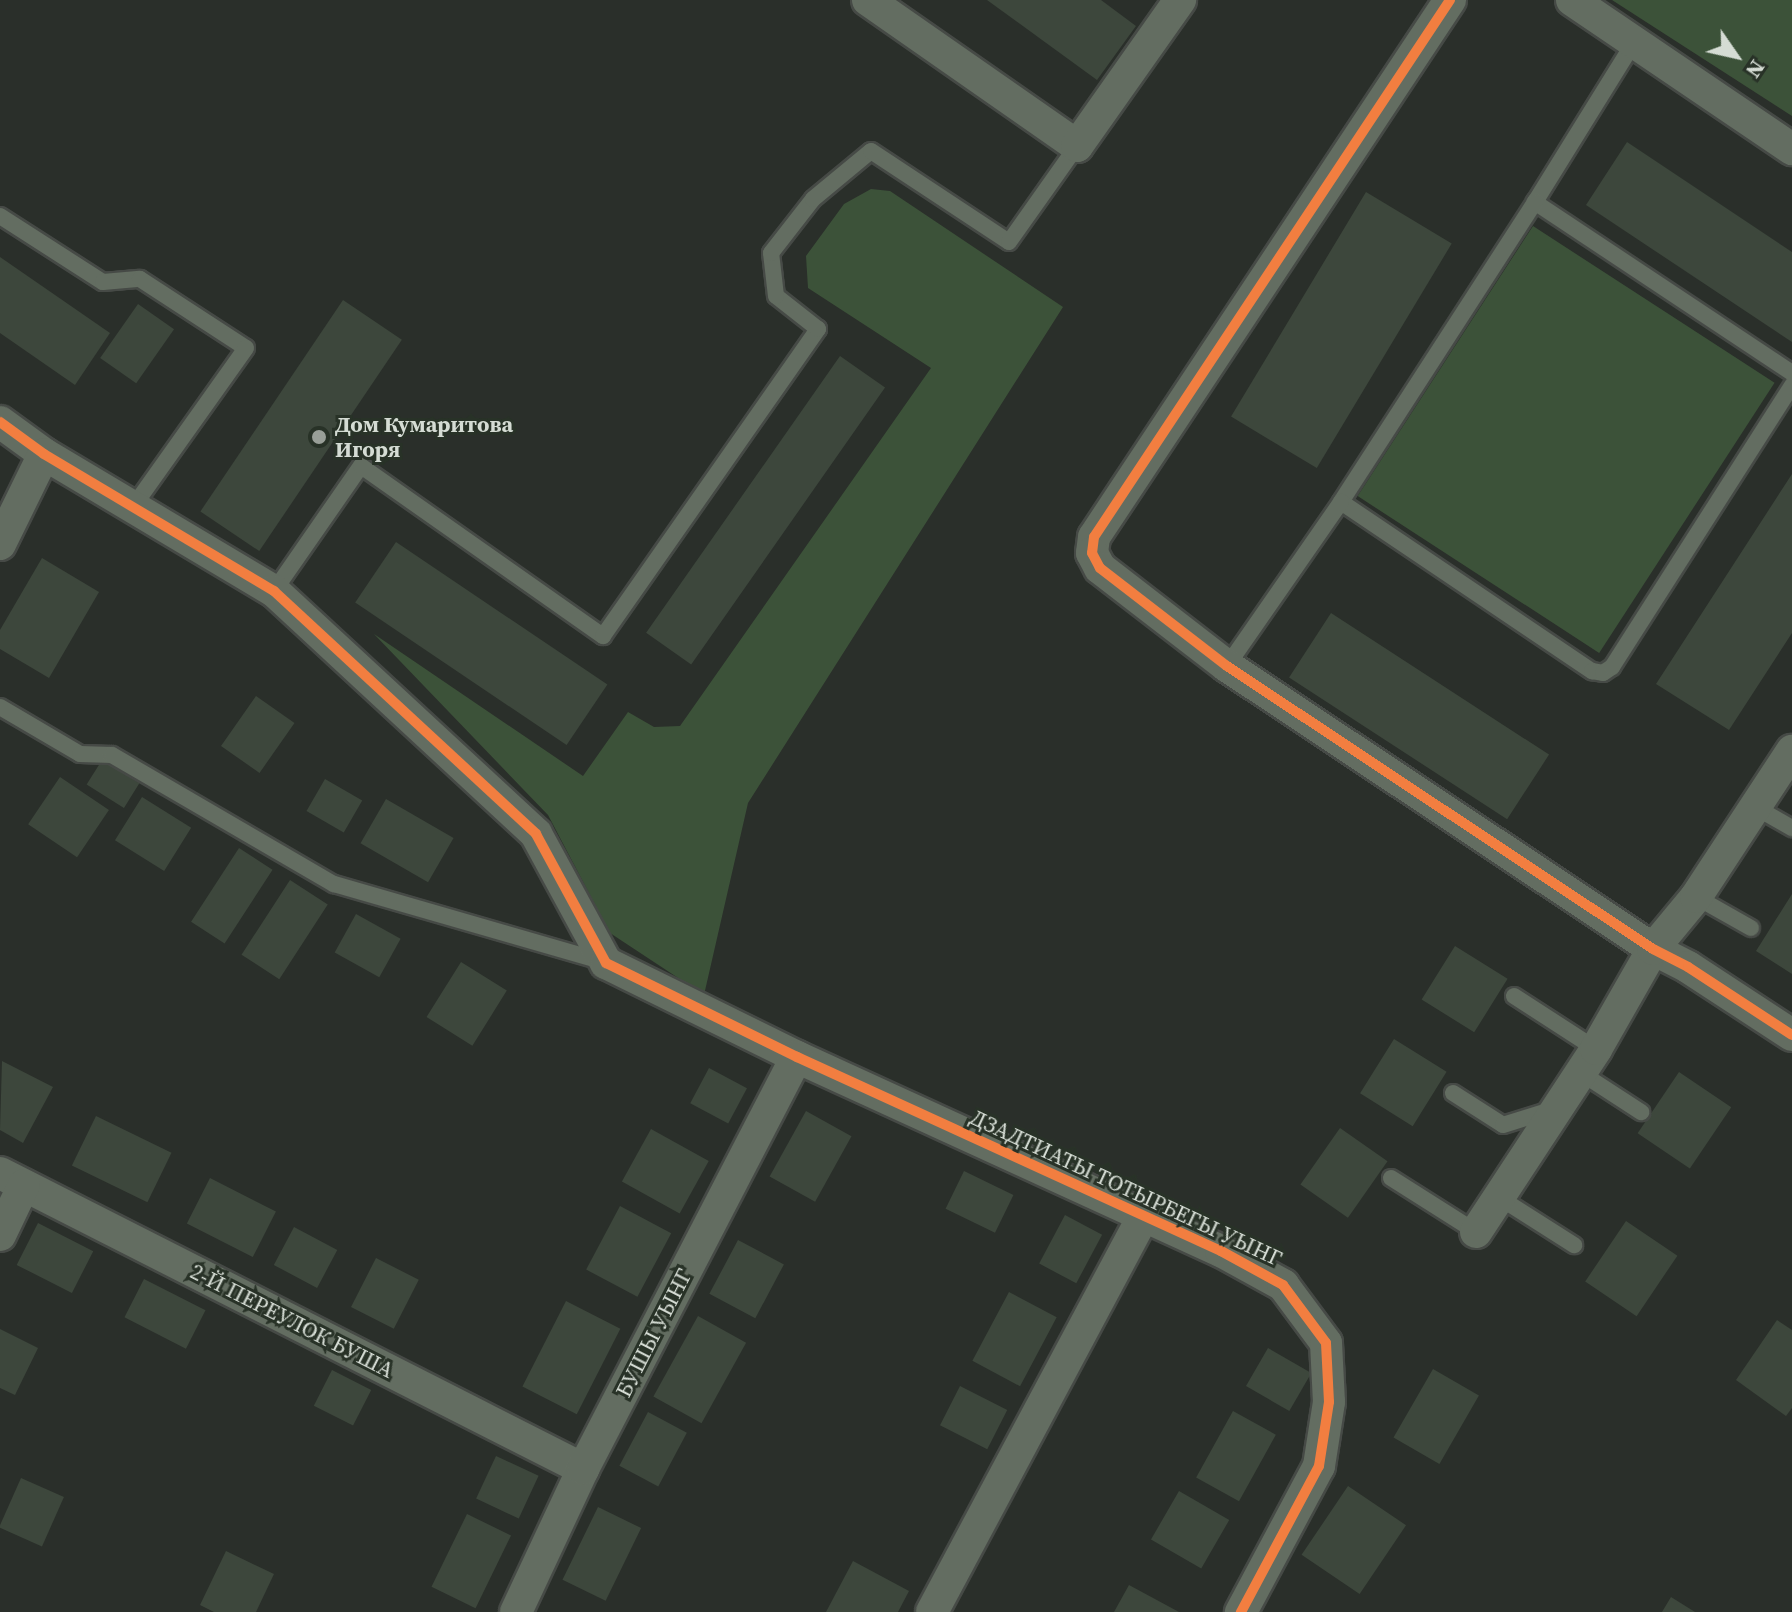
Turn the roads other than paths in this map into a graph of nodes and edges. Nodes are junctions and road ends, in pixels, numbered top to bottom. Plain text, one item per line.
1 (868, 0) edge
2 (1180, 0) edge
3 (1450, 0) edge
4 (1572, 0) edge
5 (1633, 44) junction
6 (1077, 146) junction
7 (1792, 149) edge
8 (1535, 202) junction
9 (0, 216) edge
10 (1792, 373) edge
11 (1792, 385) edge
12 (0, 422) edge
13 (44, 454) junction
14 (1341, 502) junction
15 (133, 507) junction
16 (8, 510) edge
17 (0, 544) edge
18 (274, 591) junction
19 (1227, 666) junction
20 (0, 707) edge
21 (1792, 751) edge
22 (1755, 807) junction
23 (1792, 828) edge
24 (1696, 897) junction
25 (1751, 928) dead end
26 (1653, 949) junction
27 (606, 963) junction
28 (1514, 996) dead end
29 (1792, 1035) edge
30 (797, 1057) junction
31 (1589, 1061) junction
32 (1453, 1093) dead end
33 (1559, 1107) junction
34 (1641, 1112) dead end
35 (1391, 1178) dead end
36 (12, 1179) edge
37 (1500, 1198) junction
38 (1143, 1217) junction
39 (1476, 1232) joint
40 (0, 1235) edge
41 (1574, 1245) dead end
42 (583, 1469) junction
43 (516, 1612) edge
44 (932, 1612) edge
45 (1241, 1612) edge

1 - 6 street
2 - 6 street
3 - 19 street
4 - 5 street
5 - 7 street
5 - 8 lane
6 - 18 lane
8 - 10 lane
8 - 14 lane
9 - 15 lane
11 - 14 lane
12 - 13 street
13 - 15 street
13 - 16 street
14 - 19 lane
15 - 18 street
16 - 17 street
18 - 27 street
19 - 26 street
20 - 27 lane
21 - 22 street
22 - 23 lane
22 - 24 street
24 - 25 lane
24 - 26 street
26 - 29 street
26 - 31 street
27 - 30 street, ДЗАДТИАТЫ ТОТЫРБЕГЫ УЫНГ
28 - 31 lane
30 - 38 street, ДЗАДТИАТЫ ТОТЫРБЕГЫ УЫНГ
30 - 42 street, БУШЫ УЫНГ
31 - 33 street
31 - 34 lane
32 - 33 lane
33 - 37 street
35 - 39 lane
36 - 40 street
36 - 42 street, 2-Й ПЕРЕУЛОК БУША
37 - 39 street
37 - 41 lane
38 - 44 street, ДЗАДТИАТЫ ТОТЫРБЕГЫ УЫНГ
38 - 45 street, ДЗАДТИАТЫ ТОТЫРБЕГЫ УЫНГ
42 - 43 street, БУШЫ УЫНГ

